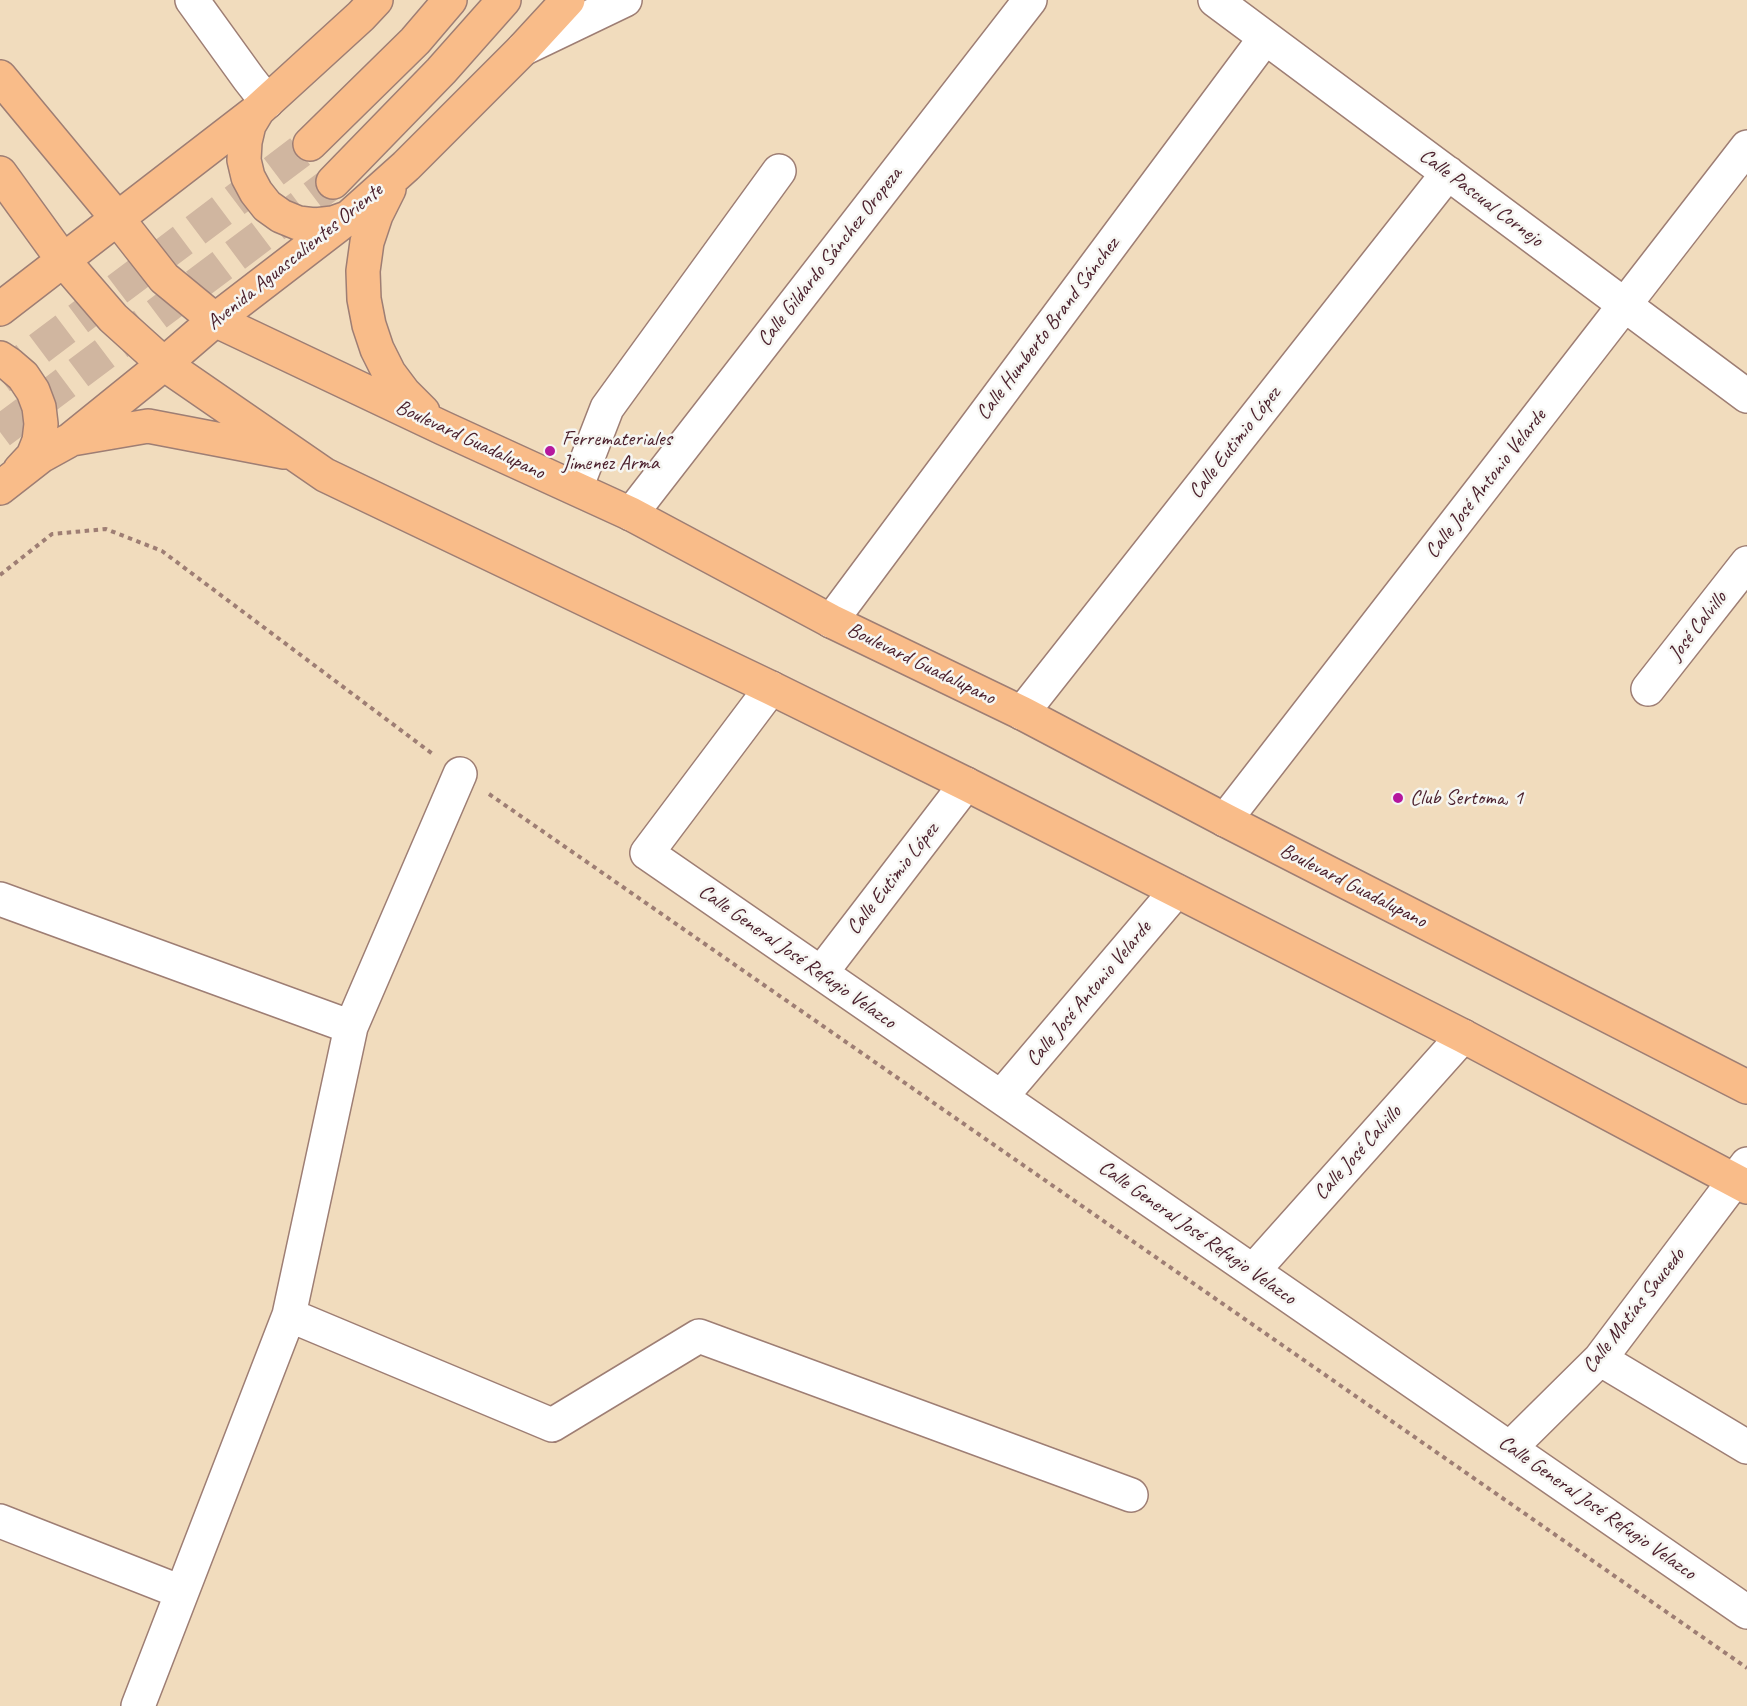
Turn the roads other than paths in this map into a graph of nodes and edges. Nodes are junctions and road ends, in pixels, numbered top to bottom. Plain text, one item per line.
1 (192, 0) edge
2 (376, 0) edge
3 (450, 0) edge
4 (504, 0) edge
5 (568, 0) edge
6 (625, 0) edge
7 (1030, 0) edge
8 (1215, 0) edge
9 (1265, 38) junction
10 (523, 49) junction
11 (0, 77) edge
12 (263, 106) junction
13 (310, 144) tunnel mouth
14 (1747, 147) edge
15 (406, 166) junction
16 (779, 171) dead end
17 (0, 173) edge
18 (1448, 173) junction
19 (333, 182) tunnel mouth
20 (349, 217) junction
21 (117, 218) junction
22 (63, 260) junction
23 (1625, 305) junction
24 (0, 309) edge
25 (215, 320) junction
26 (0, 358) edge
27 (164, 364) junction
28 (1747, 396) edge
29 (443, 428) junction
30 (70, 440) junction
31 (295, 454) junction
32 (6, 483) edge
33 (576, 488) junction
34 (631, 514) junction
35 (1747, 563) edge
36 (831, 621) junction
37 (771, 688) junction
38 (1648, 689) dead end
39 (1022, 713) junction
40 (460, 774) road end
41 (966, 784) junction
42 (1225, 820) junction
43 (1176, 891) junction
44 (0, 899) edge
45 (821, 973) junction
46 (351, 1027) junction
47 (1463, 1036) junction
48 (1747, 1087) edge
49 (1001, 1097) junction
50 (1743, 1177) edge
51 (1253, 1271) junction
52 (289, 1315) junction
53 (1600, 1359) junction
54 (1747, 1447) edge
55 (1510, 1448) junction
56 (1131, 1495) dead end
57 (0, 1521) edge
58 (181, 1592) junction
59 (1747, 1612) edge
60 (138, 1706) edge

1 - 12 street
2 - 12 main road
3 - 13 main road
4 - 19 main road, Avenida Aguascalientes Oriente
5 - 10 main road, Avenida Aguascalientes Oriente
6 - 10 street
7 - 34 street, Calle Gildardo Sánchez Oropeza
8 - 9 street, Calle Pascual Cornejo
9 - 18 street, Calle Pascual Cornejo
9 - 36 street, Calle Humberto Brand Sánchez
10 - 15 main road, Avenida Aguascalientes Oriente
11 - 21 main road, Boulevard Guadalupano
12 - 20 main road
12 - 21 main road
14 - 23 street, Calle José Antonio Velarde
15 - 20 main road, Avenida Aguascalientes Oriente
15 - 29 main road
16 - 33 street
17 - 22 main road
18 - 23 street, Calle Pascual Cornejo
18 - 39 street, Calle Eutimio López
20 - 25 main road, Avenida Aguascalientes Oriente
21 - 22 main road
21 - 25 main road, Boulevard Guadalupano
22 - 24 main road
22 - 27 main road
23 - 28 street, Calle Pascual Cornejo
23 - 42 street, Calle José Antonio Velarde
25 - 27 main road, Avenida Aguascalientes Oriente
25 - 29 main road, Boulevard Guadalupano
26 - 32 main road
27 - 30 main road, Avenida Aguascalientes Oriente
27 - 31 main road
29 - 33 main road, Boulevard Guadalupano
30 - 31 main road
30 - 32 main road, Avenida Aguascalientes Oriente
31 - 37 main road
33 - 34 main road, Boulevard Guadalupano
34 - 36 main road, Boulevard Guadalupano
35 - 38 street, José Calvillo
36 - 39 main road, Boulevard Guadalupano
37 - 41 main road
37 - 45 street, Calle General José Refugio Velazco
39 - 42 main road, Boulevard Guadalupano
40 - 46 street
41 - 43 main road
41 - 45 street, Calle Eutimio López
42 - 48 main road, Boulevard Guadalupano
43 - 47 main road
43 - 49 street, Calle José Antonio Velarde
44 - 46 street
45 - 49 street, Calle General José Refugio Velazco
46 - 52 street
47 - 50 main road
47 - 51 street, Calle José Calvillo
49 - 51 street, Calle General José Refugio Velazco
50 - 53 street, Calle Matías Saucedo
51 - 55 street, Calle General José Refugio Velazco
52 - 56 street
52 - 58 street
53 - 54 street
53 - 55 street, Calle Matías Saucedo
55 - 59 street, Calle General José Refugio Velazco
57 - 58 street
58 - 60 street

